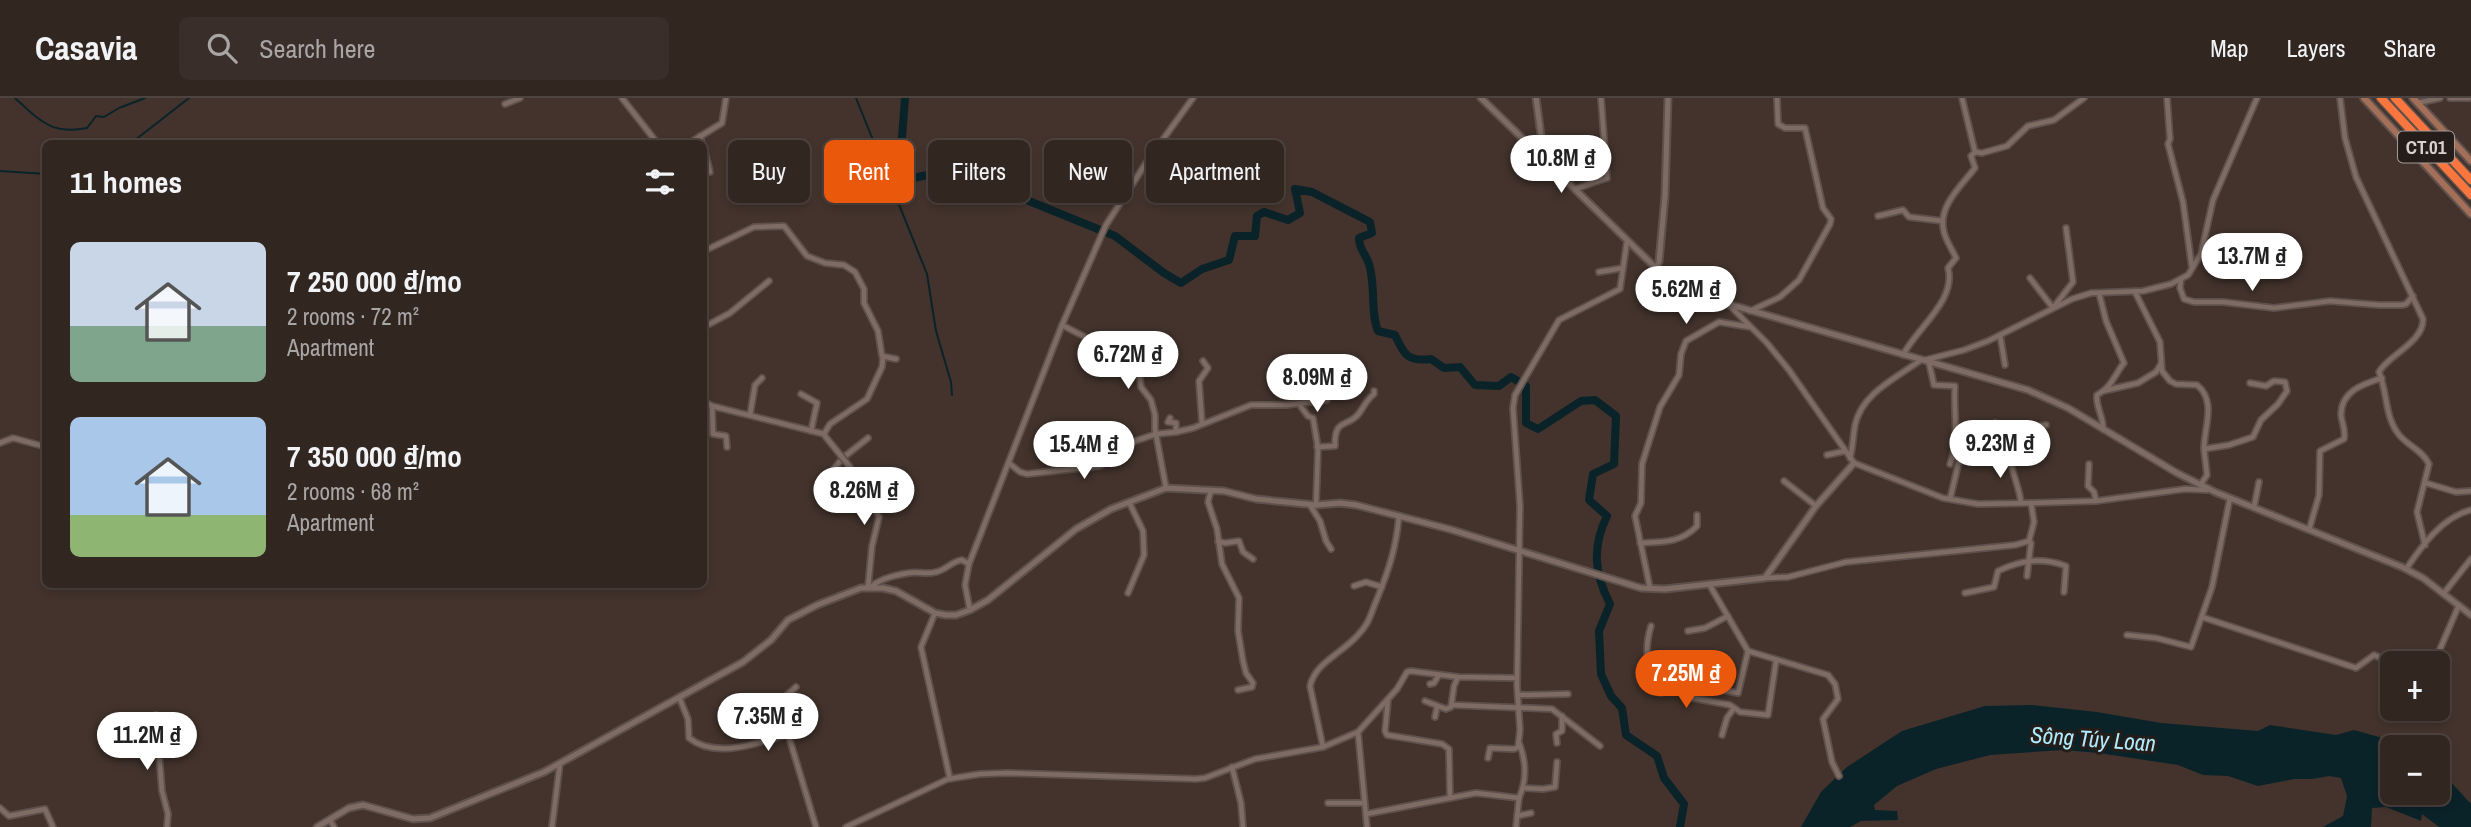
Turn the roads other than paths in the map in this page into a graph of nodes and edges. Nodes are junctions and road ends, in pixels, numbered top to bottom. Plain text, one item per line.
1 (520, 98) edge
2 (622, 98) edge
3 (726, 98) edge
4 (1193, 98) edge
5 (1481, 98) edge
6 (1536, 98) edge
7 (1601, 98) edge
8 (1668, 98) edge
9 (1777, 98) edge
10 (1962, 98) edge
11 (2084, 98) edge
12 (2167, 98) edge
13 (2257, 98) edge
14 (2340, 98) edge
15 (2364, 98) edge
16 (2381, 98) edge
17 (2395, 98) edge
18 (2440, 98) edge
19 (2450, 98) edge
20 (2469, 98) edge
21 (2415, 100) edge
22 (505, 104) dead end
23 (700, 136) junction
24 (655, 140) edge
25 (694, 140) edge
26 (701, 140) edge
27 (1975, 152) junction
28 (1540, 156) junction
29 (707, 161) edge
30 (2471, 161) edge
31 (710, 172) dead end
32 (2471, 180) edge
33 (1574, 189) junction
34 (2471, 195) edge
35 (2471, 214) edge
36 (1878, 216) dead end
37 (1943, 221) junction
38 (2066, 228) dead end
39 (1628, 240) junction
40 (707, 250) edge
41 (1623, 268) junction
42 (1656, 268) junction
43 (2192, 269) junction
44 (1599, 272) dead end
45 (2030, 278) dead end
46 (2182, 278) junction
47 (769, 281) dead end
48 (2135, 292) junction
49 (2099, 293) junction
50 (2413, 296) junction
51 (1730, 306) junction
52 (2053, 308) junction
53 (1749, 311) junction
54 (707, 325) edge
55 (1062, 326) junction
56 (1751, 327) junction
57 (2000, 335) junction
58 (1903, 356) junction
59 (883, 357) junction
60 (896, 359) dead end
61 (1203, 361) dead end
62 (1921, 361) junction
63 (1929, 363) junction
64 (2161, 363) junction
65 (2005, 365) dead end
66 (1331, 374) dead end
67 (762, 378) dead end
68 (2382, 378) junction
69 (2250, 383) dead end
70 (1374, 391) dead end
71 (2103, 391) junction
72 (801, 394) dead end
73 (707, 403) edge
74 (1300, 404) junction
75 (712, 406) junction
76 (750, 415) junction
77 (1170, 418) dead end
78 (1202, 424) junction
79 (1995, 424) dead end
80 (2046, 425) dead end
81 (711, 426) junction
82 (2103, 429) junction
83 (707, 430) edge
84 (811, 430) junction
85 (1176, 432) junction
86 (1156, 434) junction
87 (2014, 434) junction
88 (724, 435) junction
89 (825, 435) junction
90 (868, 438) dead end
91 (719, 441) dead end
92 (0, 443) edge
93 (42, 446) edge
94 (727, 447) dead end
95 (1317, 447) junction
96 (2204, 449) junction
97 (1964, 450) dead end
98 (1845, 451) junction
99 (1827, 455) dead end
100 (2025, 455) dead end
101 (1960, 457) junction
102 (2010, 457) junction
103 (1852, 460) junction
104 (1010, 464) junction
105 (2089, 464) dead end
106 (832, 471) dead end
107 (1784, 481) dead end
108 (2259, 482) dead end
109 (2426, 483) junction
110 (2201, 484) junction
111 (1166, 488) junction
112 (1211, 490) junction
113 (2471, 491) edge
114 (2215, 492) junction
115 (2230, 498) junction
116 (1950, 499) junction
117 (2096, 501) junction
118 (1129, 502) junction
119 (2021, 503) junction
120 (2031, 503) junction
121 (1313, 505) junction
122 (1816, 506) junction
123 (2254, 507) junction
124 (2471, 510) edge
125 (1697, 515) dead end
126 (1399, 516) junction
127 (2309, 530) junction
128 (1219, 541) junction
129 (2029, 541) junction
130 (1640, 543) junction
131 (2425, 545) junction
132 (1331, 549) dead end
133 (1519, 551) junction
134 (1253, 558) dead end
135 (2471, 559) edge
136 (2030, 560) junction
137 (969, 565) junction
138 (2406, 569) junction
139 (2027, 576) dead end
140 (1765, 578) junction
141 (1710, 584) junction
142 (1354, 586) dead end
143 (869, 587) junction
144 (1382, 587) junction
145 (1650, 588) junction
146 (2064, 592) dead end
147 (1128, 593) dead end
148 (1965, 593) dead end
149 (2444, 593) junction
150 (2459, 605) junction
151 (970, 610) junction
152 (935, 612) junction
153 (2471, 615) edge
154 (1728, 616) junction
155 (2202, 617) junction
156 (1651, 626) dead end
157 (1688, 631) dead end
158 (2127, 635) dead end
159 (2439, 651) edge
160 (1748, 652) junction
161 (2380, 658) edge
162 (1776, 661) junction
163 (1439, 675) junction
164 (1458, 677) junction
165 (1517, 678) junction
166 (1430, 684) dead end
167 (796, 687) dead end
168 (1706, 687) dead end
169 (1238, 690) dead end
170 (1568, 694) dead end
171 (1518, 695) junction
172 (679, 697) junction
173 (1388, 699) junction
174 (1425, 701) dead end
175 (778, 703) junction
176 (1452, 705) junction
177 (1437, 706) junction
178 (1519, 706) junction
179 (1734, 708) junction
180 (739, 709) dead end
181 (156, 715) dead end
182 (1562, 716) junction
183 (1435, 717) dead end
184 (1358, 732) junction
185 (789, 734) junction
186 (1722, 735) dead end
187 (1518, 742) junction
188 (1557, 743) dead end
189 (1600, 746) dead end
190 (1323, 747) junction
191 (1488, 758) dead end
192 (1557, 762) dead end
193 (560, 763) junction
194 (1232, 767) junction
195 (1839, 776) dead end
196 (950, 779) junction
197 (1523, 788) junction
198 (1450, 798) junction
199 (1519, 798) junction
200 (1328, 803) dead end
201 (1363, 803) junction
202 (0, 808) edge
203 (1531, 813) dead end
204 (1366, 814) junction
205 (1517, 816) junction
206 (330, 820) junction
207 (53, 827) edge
208 (167, 827) edge
209 (317, 827) edge
210 (334, 827) edge
211 (552, 827) edge
212 (816, 827) edge
213 (846, 827) edge
214 (1243, 827) edge
215 (1367, 827) edge
216 (1516, 827) edge

1 - 22 street
2 - 24 street
3 - 23 street
4 - 55 street
5 - 28 street
6 - 28 street
7 - 33 street
8 - 42 street
9 - 53 street
10 - 27 street
11 - 27 street
12 - 43 street
13 - 43 street
14 - 50 street
15 - 35 main road
16 - 34 highway, CT.01
17 - 32 highway, CT.01
18 - 21 street
19 - 20 street
21 - 30 main road
23 - 25 street
23 - 26 street
27 - 37 street
28 - 33 street
29 - 31 street
33 - 39 street
36 - 37 street
37 - 58 street
38 - 52 street
39 - 41 street
39 - 42 street
40 - 59 street
41 - 44 street
41 - 133 street
42 - 51 street
43 - 46 street
45 - 52 street
46 - 48 street
46 - 50 street
47 - 54 street
48 - 49 street
48 - 64 street
49 - 52 street
49 - 71 street
50 - 68 street
51 - 53 street
51 - 56 street
52 - 57 street
53 - 58 street
55 - 86 street
55 - 104 street
56 - 98 street
56 - 130 street
57 - 62 street
57 - 65 street
58 - 62 street
59 - 60 street
59 - 89 street
61 - 78 street
62 - 63 street
62 - 103 street
63 - 82 street
63 - 101 street
64 - 71 street
64 - 96 street
66 - 74 street
67 - 76 street
68 - 109 street
68 - 127 street
69 - 96 street
70 - 95 street
71 - 82 street
72 - 84 street
73 - 75 street
74 - 78 street
74 - 95 street
75 - 76 street
75 - 81 street
76 - 84 street
77 - 85 street
78 - 85 street
79 - 87 street
80 - 87 street
81 - 83 street
81 - 88 street
82 - 110 street
84 - 89 street
85 - 86 street
86 - 104 street
86 - 111 street
87 - 102 street
88 - 91 street
88 - 94 street
89 - 143 street, bridge
90 - 106 street
92 - 93 street
95 - 121 street
96 - 110 street
97 - 101 street
98 - 99 street
98 - 103 street
100 - 102 street
101 - 116 street
102 - 119 street
103 - 116 street
103 - 122 street
104 - 137 street
105 - 117 street
107 - 122 street
108 - 123 street
109 - 113 street
109 - 131 street
110 - 114 street
111 - 112 street
111 - 118 street
112 - 121 street
112 - 128 street
114 - 115 street
114 - 117 street
115 - 123 street
115 - 155 street
116 - 119 street
117 - 120 street
118 - 147 street
118 - 151 street
119 - 120 street
120 - 129 street
121 - 126 street
121 - 132 street
122 - 140 street
123 - 127 street
124 - 131 street
125 - 130 street
126 - 133 street
126 - 144 street
127 - 138 street
128 - 134 street
128 - 169 street
129 - 136 street
129 - 140 street
130 - 145 street
131 - 138 street
133 - 145 street
133 - 165 street
135 - 149 street
136 - 139 street
136 - 146 street
136 - 148 street
137 - 143 street
137 - 151 street
138 - 149 street
140 - 141 street
141 - 145 street
141 - 154 street
142 - 144 street
143 - 152 street
143 - 172 street
144 - 190 street
149 - 150 street
150 - 153 street
150 - 159 street
151 - 152 street
152 - 196 street
154 - 157 street
154 - 160 street
155 - 158 street
155 - 161 street
156 - 179 street
160 - 162 street
160 - 168 street
162 - 179 street
162 - 195 street
163 - 164 street
163 - 166 street
163 - 173 street
164 - 165 street
164 - 176 street
165 - 171 street
167 - 175 street
170 - 171 street
171 - 178 street
172 - 185 street
172 - 193 street
173 - 184 street
173 - 198 street
174 - 177 street
175 - 180 street
175 - 185 street
176 - 177 street
176 - 178 street
177 - 183 street
178 - 182 street
178 - 187 street
179 - 186 street
181 - 208 street
182 - 188 street
182 - 189 street
184 - 190 street
184 - 201 street
185 - 212 street
187 - 191 street
187 - 197 street
190 - 194 street
192 - 197 street
193 - 206 street
193 - 211 street
194 - 196 street
194 - 214 street
196 - 213 street
197 - 199 street
198 - 199 street
198 - 204 street
199 - 205 street
200 - 201 street
201 - 204 street
202 - 207 street
203 - 205 street
204 - 215 street
205 - 216 street
206 - 209 street
206 - 210 street

